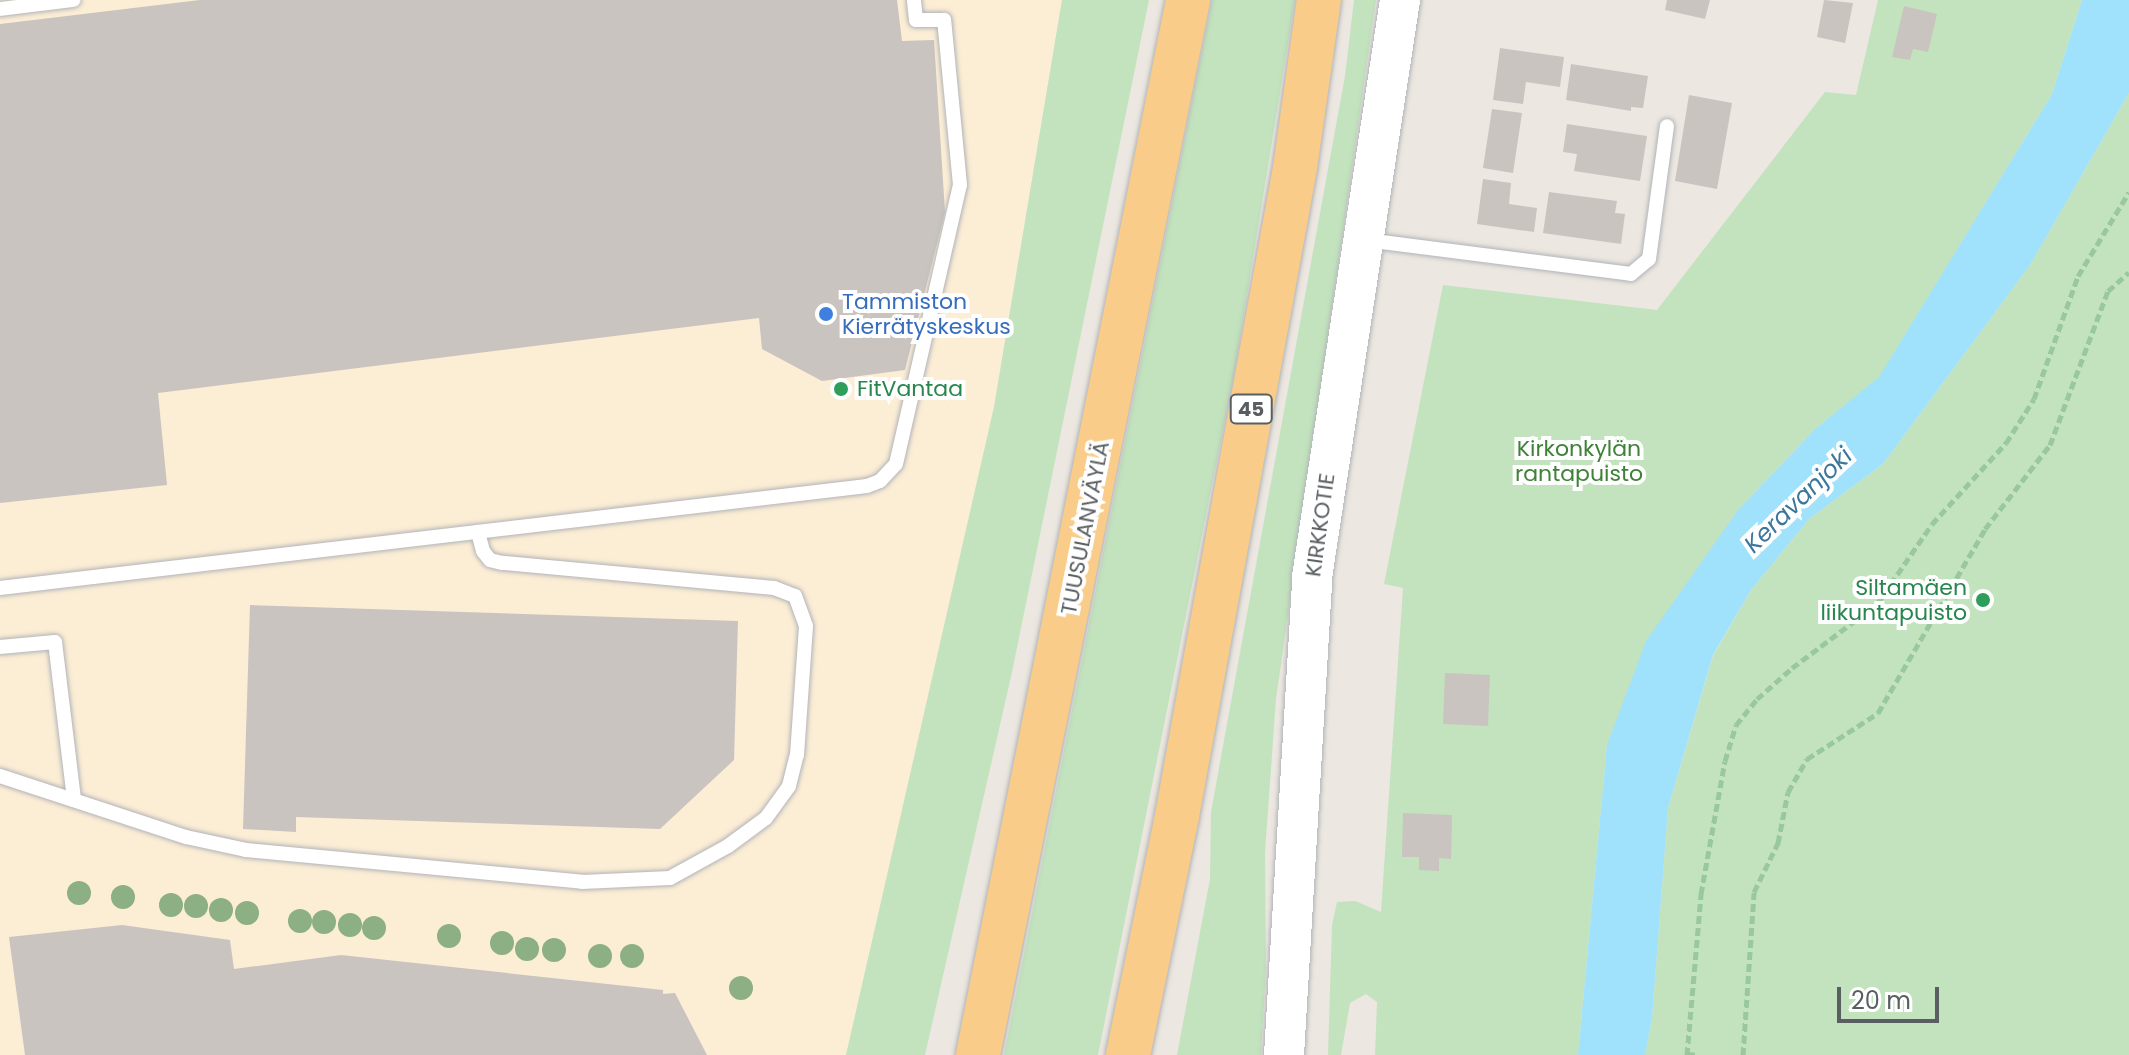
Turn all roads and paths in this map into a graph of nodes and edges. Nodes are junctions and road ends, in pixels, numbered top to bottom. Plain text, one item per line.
1 (73, 0) edge
2 (914, 0) edge
3 (1188, 0) edge
4 (1319, 0) edge
5 (1400, 0) edge
6 (0, 9) edge
7 (1667, 126) dead end
8 (2129, 192) edge
9 (1361, 239) junction
10 (2129, 272) edge
11 (478, 532) junction
12 (0, 588) edge
13 (0, 647) edge
14 (0, 776) edge
15 (74, 800) junction
16 (1687, 1054) edge
17 (978, 1055) edge
18 (1128, 1055) edge
19 (1284, 1055) edge
20 (1698, 1055) edge
21 (1743, 1055) edge

1 - 6 lane
2 - 11 lane
3 - 17 highway, TUUSULANVÄYLÄ
4 - 18 highway, 45
5 - 9 street, KIRKKOTIE
7 - 9 lane
8 - 16 path
9 - 19 street, KIRKKOTIE
10 - 21 path
11 - 12 lane
11 - 15 lane
13 - 15 lane
14 - 15 lane
16 - 20 path

